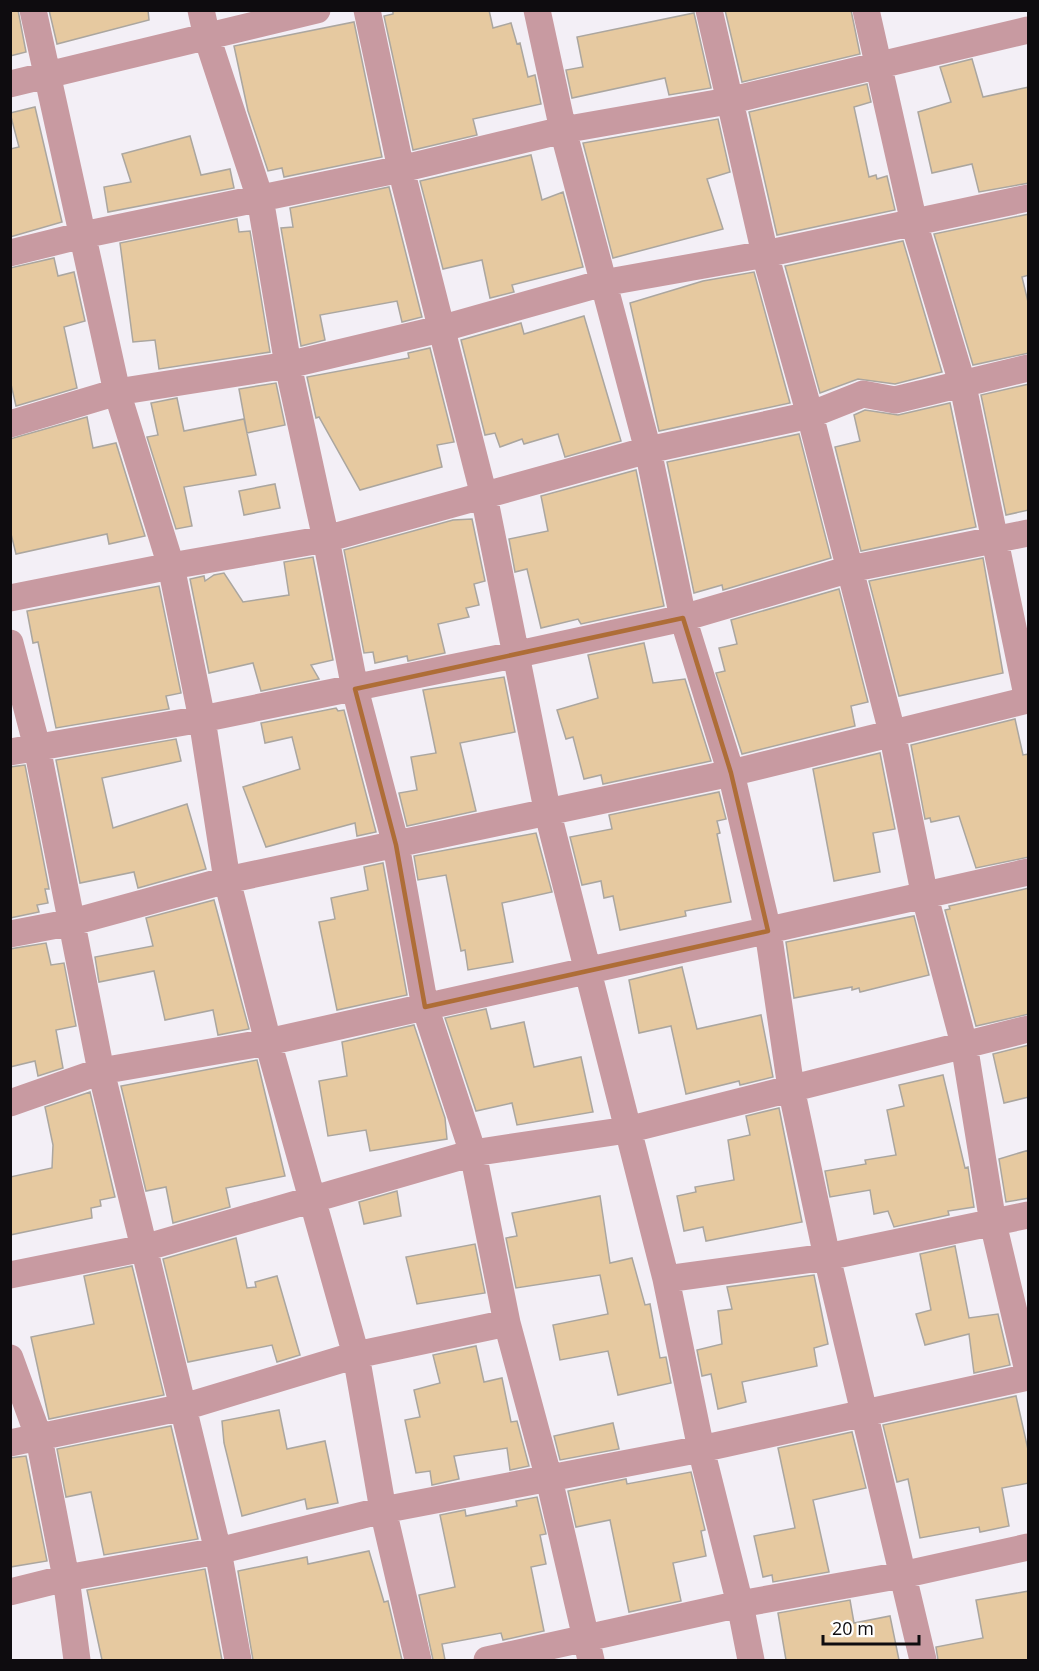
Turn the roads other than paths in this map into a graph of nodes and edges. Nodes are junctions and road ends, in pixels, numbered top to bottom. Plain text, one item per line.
1 (33, 10) edge
2 (201, 10) edge
3 (316, 10) edge
4 (367, 10) edge
5 (537, 10) edge
6 (709, 10) edge
7 (866, 10) edge
8 (1029, 30) edge
9 (207, 37) junction
10 (877, 65) junction
11 (47, 76) junction
12 (10, 84) edge
13 (728, 101) junction
14 (563, 130) junction
15 (401, 169) junction
16 (260, 198) junction
17 (1029, 198) edge
18 (914, 224) junction
19 (83, 235) junction
20 (10, 254) edge
21 (765, 254) junction
22 (603, 283) junction
23 (440, 329) junction
24 (288, 365) junction
25 (1029, 368) edge
26 (963, 386) junction
27 (117, 392) junction
28 (810, 415) junction
29 (10, 424) edge
30 (648, 450) junction
31 (484, 496) junction
32 (1029, 532) edge
33 (327, 539) junction
34 (994, 539) junction
35 (171, 566) junction
36 (850, 569) junction
37 (10, 598) edge
38 (683, 618) junction
39 (10, 643) edge
40 (514, 656) junction
41 (355, 689) junction
42 (1028, 700) edge
43 (202, 719) junction
44 (892, 732) junction
45 (37, 747) junction
46 (10, 752) edge
47 (731, 773) junction
48 (548, 814) junction
49 (396, 845) junction
50 (1029, 872) edge
51 (227, 880) junction
52 (925, 897) junction
53 (73, 922) junction
54 (768, 931) junction
55 (10, 934) edge
56 (587, 971) junction
57 (425, 1007) junction
58 (1029, 1029) edge
59 (268, 1042) junction
60 (964, 1044) junction
61 (101, 1071) junction
62 (791, 1088) junction
63 (10, 1103) edge
64 (627, 1130) junction
65 (472, 1154) junction
66 (312, 1199) junction
67 (1029, 1215) edge
68 (993, 1223) junction
69 (144, 1248) junction
70 (827, 1257) junction
71 (10, 1275) edge
72 (666, 1279) junction
73 (507, 1323) junction
74 (356, 1355) junction
75 (10, 1358) edge
76 (1029, 1371) edge
77 (1029, 1377) edge
78 (184, 1407) junction
79 (866, 1412) junction
80 (39, 1438) junction
81 (10, 1443) edge
82 (701, 1449) junction
83 (549, 1479) junction
84 (383, 1510) junction
85 (1029, 1547) edge
86 (219, 1551) junction
87 (902, 1575) junction
88 (66, 1578) junction
89 (10, 1592) edge
90 (740, 1604) junction
91 (588, 1649) edge
92 (77, 1660) edge
93 (238, 1660) edge
94 (418, 1660) edge
95 (488, 1660) edge
96 (751, 1660) edge
97 (923, 1660) edge

1 - 11 street
2 - 9 street
3 - 9 street
4 - 15 street
5 - 14 street
6 - 13 street
7 - 10 street
8 - 10 street
9 - 11 street
9 - 16 street
10 - 13 street
10 - 18 street
11 - 12 street
11 - 19 street
13 - 14 street
13 - 21 street
14 - 15 street
14 - 22 street
15 - 16 street
15 - 23 street
16 - 19 street
16 - 24 street
17 - 18 street
18 - 21 street
18 - 26 street
19 - 20 street
19 - 27 street
21 - 22 street
21 - 28 street
22 - 23 street
22 - 30 street
23 - 24 street
23 - 31 street
24 - 27 street
24 - 33 street
25 - 26 street
26 - 28 street
26 - 34 street
27 - 29 street
27 - 35 street
28 - 30 street
28 - 36 street
30 - 31 street
30 - 38 street
31 - 33 street
31 - 40 street
32 - 34 street
33 - 35 street
33 - 41 street
34 - 36 street
34 - 42 street
35 - 37 street
35 - 43 street
36 - 38 street
36 - 44 street
38 - 40 street
38 - 47 street
39 - 45 street
40 - 41 street
40 - 48 street
41 - 43 street
41 - 49 street
42 - 44 street
43 - 45 street
43 - 51 street
44 - 47 street
44 - 52 street
45 - 46 street
45 - 53 street
47 - 48 street
47 - 54 street
48 - 49 street
48 - 56 street
49 - 51 street
49 - 57 street
50 - 52 street
51 - 53 street
51 - 59 street
52 - 54 street
52 - 60 street
53 - 55 street
53 - 61 street
54 - 56 street
54 - 62 street
56 - 57 street
56 - 64 street
57 - 59 street
57 - 65 street
58 - 60 street
59 - 61 street
59 - 66 street
60 - 62 street
60 - 68 street
61 - 63 street
61 - 69 street
62 - 64 street
62 - 70 street
64 - 65 street
64 - 72 street
65 - 66 street
65 - 73 street
66 - 69 street
66 - 74 street
67 - 68 street
68 - 70 street
68 - 76 street
69 - 71 street
69 - 78 street
70 - 72 street
70 - 79 street
72 - 82 street
73 - 74 street
73 - 83 street
74 - 78 street
74 - 84 street
75 - 80 street
77 - 79 street
78 - 80 street
78 - 86 street
79 - 82 street
79 - 87 street
80 - 81 street
80 - 88 street
82 - 83 street
82 - 90 street
83 - 84 street
83 - 91 street
84 - 86 street
84 - 94 street
85 - 87 street
86 - 88 street
86 - 93 street
87 - 90 street
87 - 97 street
88 - 89 street
88 - 92 street
90 - 91 street
90 - 96 street
91 - 95 street

